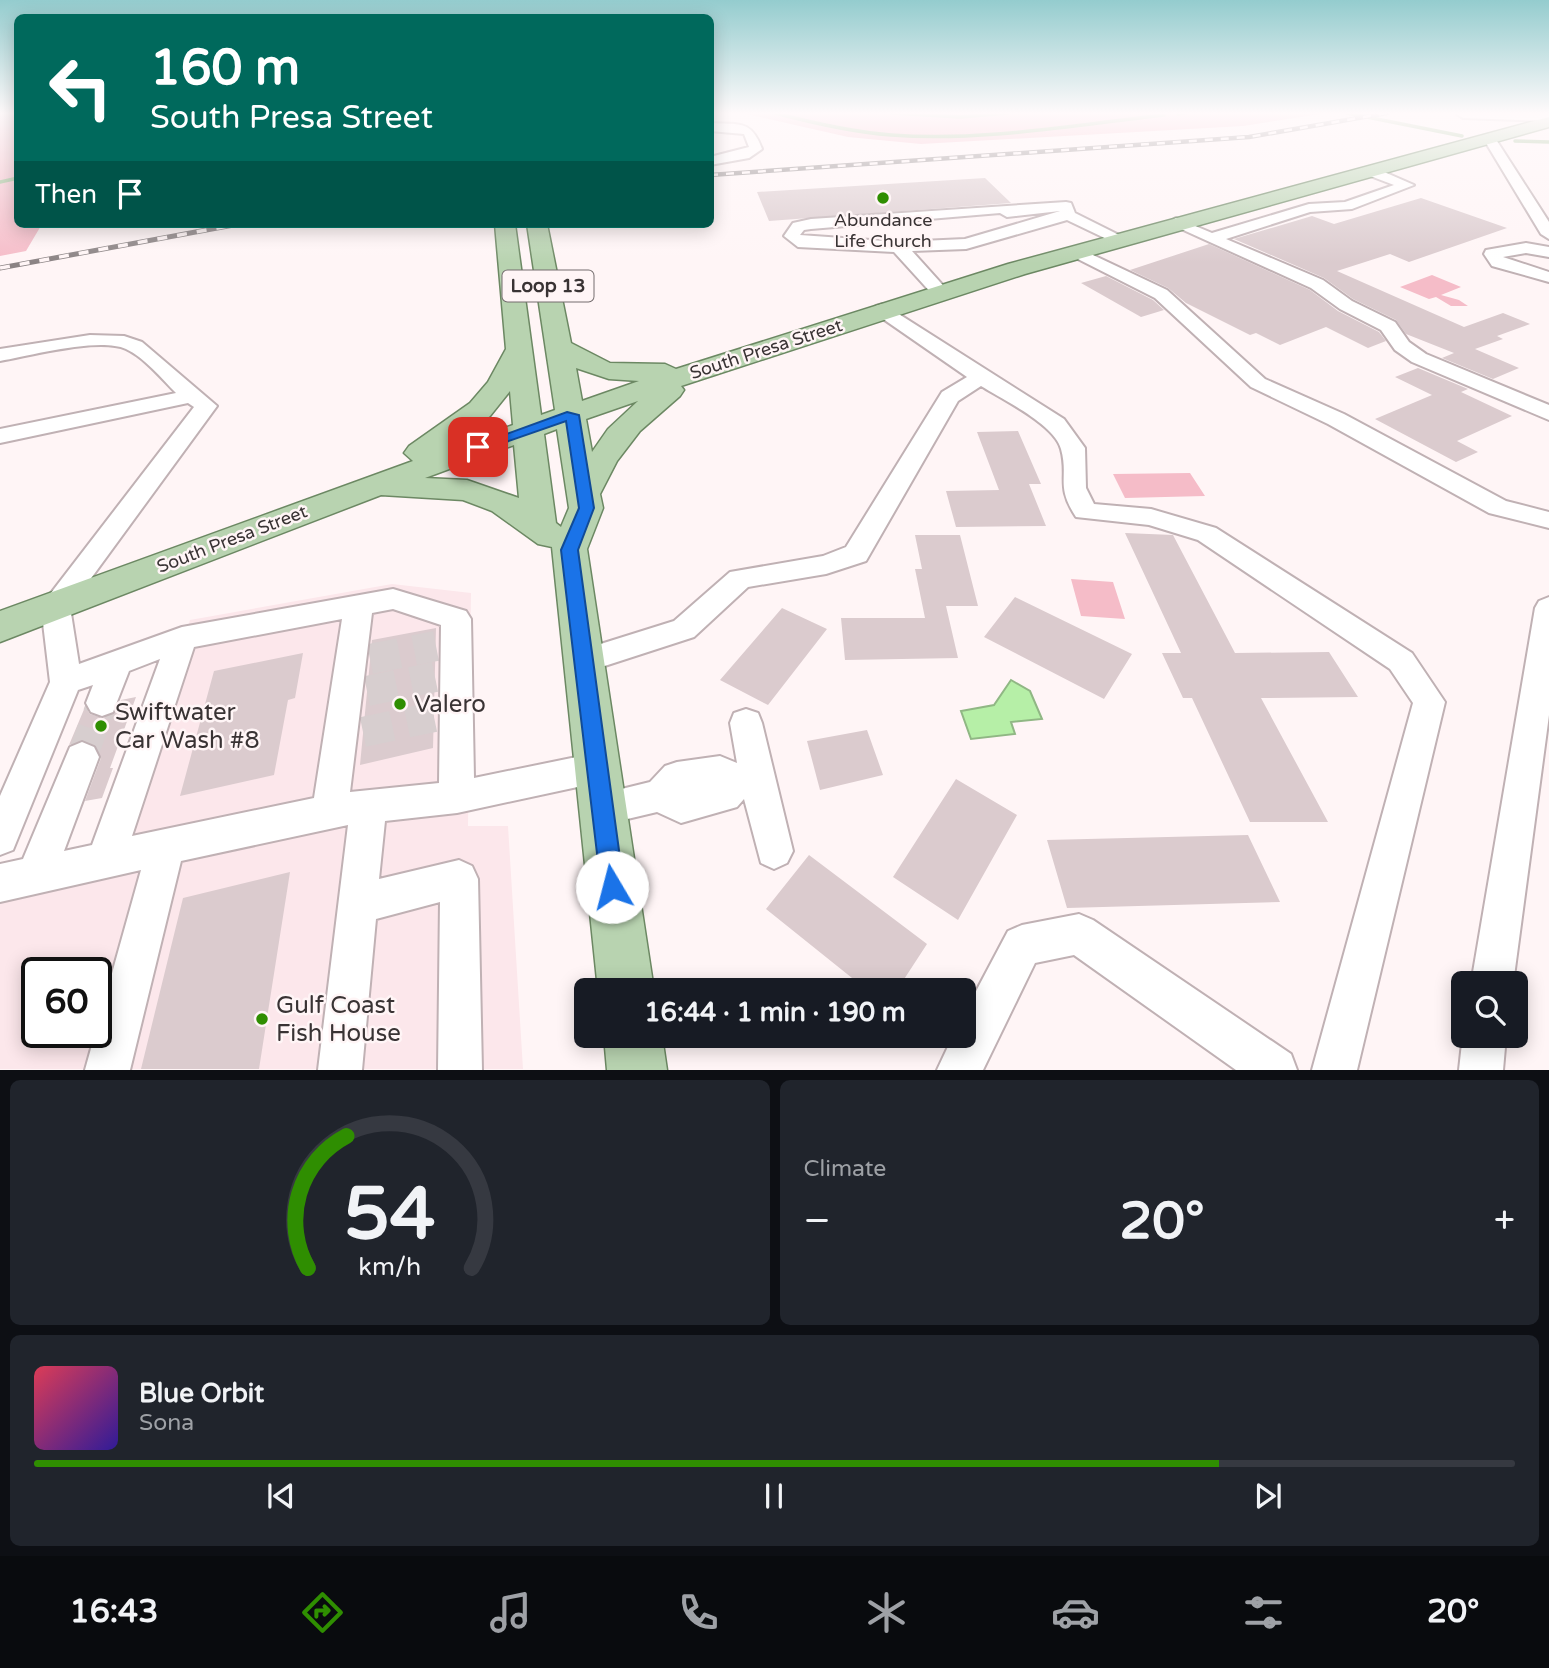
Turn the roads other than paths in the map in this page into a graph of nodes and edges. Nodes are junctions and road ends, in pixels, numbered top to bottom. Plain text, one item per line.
1 (1399, 163) edge
2 (1505, 163) edge
3 (1370, 171) junction
4 (1275, 196) junction
5 (1309, 208) junction
6 (994, 209) junction
7 (958, 212) junction
8 (920, 215) junction
9 (1068, 215) junction
10 (879, 218) junction
11 (833, 223) junction
12 (1176, 223) junction
13 (505, 228) edge
14 (538, 228) edge
15 (1016, 230) junction
16 (1549, 234) edge
17 (1211, 238) junction
18 (985, 239) junction
19 (1119, 239) junction
20 (845, 244) junction
21 (899, 247) junction
22 (950, 247) junction
23 (1076, 252) junction
24 (1549, 252) edge
25 (1549, 277) edge
26 (940, 292) junction
27 (883, 310) junction
28 (520, 347) junction
29 (559, 347) junction
30 (0, 355) edge
31 (698, 370) junction
32 (981, 377) junction
33 (191, 396) junction
34 (1549, 413) edge
35 (572, 415) junction
36 (529, 429) junction
37 (0, 436) edge
38 (367, 487) junction
39 (584, 493) junction
40 (1549, 520) edge
41 (539, 528) junction
42 (569, 550) junction
43 (359, 605) junction
44 (55, 606) junction
45 (1549, 608) edge
46 (0, 627) edge
47 (181, 638) junction
48 (583, 661) junction
49 (116, 663) junction
50 (66, 682) junction
51 (102, 703) tunnel mouth
52 (746, 723) dead end
53 (82, 757) tunnel mouth
54 (748, 779) junction
55 (599, 788) junction
56 (660, 796) joint
57 (457, 797) junction
58 (349, 809) junction
59 (0, 838) edge
60 (166, 848) junction
61 (774, 851) dead end
62 (105, 862) junction
63 (35, 876) junction
64 (0, 883) edge
65 (357, 904) junction
66 (1494, 971) edge
67 (624, 978) edge
68 (634, 1048) edge
69 (1483, 1048) edge
70 (107, 1069) edge
71 (340, 1069) edge
72 (460, 1069) edge
73 (637, 1069) edge
74 (959, 1069) edge
75 (1275, 1069) edge
76 (1334, 1069) edge
77 (1481, 1069) edge

1 - 3 main road, South Presa Street
2 - 16 street
3 - 4 main road, South Presa Street
3 - 5 street
4 - 5 street
4 - 12 main road, South Presa Street
5 - 17 street
6 - 7 street
6 - 9 street
6 - 15 street
7 - 8 street
7 - 18 street
8 - 10 street
8 - 22 street
9 - 15 street
9 - 19 street
10 - 11 street
10 - 21 street
11 - 20 lane
11 - 20 street
12 - 17 street
12 - 19 main road, South Presa Street
13 - 28 main road, Loop 13
14 - 29 main road, Loop 13
15 - 18 street
17 - 34 street
18 - 22 street
19 - 23 main road, South Presa Street
20 - 21 street
21 - 22 street
21 - 26 street
23 - 26 main road, South Presa Street
23 - 40 street
24 - 25 street
26 - 27 main road, South Presa Street
27 - 31 main road, South Presa Street
27 - 32 lane
28 - 36 main road, Loop 13
28 - 38 main road
29 - 31 main road
29 - 35 main road, Loop 13
30 - 33 street
31 - 35 main road, South Presa Street
31 - 39 main road
32 - 48 street
32 - 76 street
33 - 37 street
33 - 44 street
35 - 36 main road, South Presa Street
35 - 39 main road, Loop 13
36 - 38 main road, South Presa Street
36 - 41 main road, Loop 13
38 - 41 main road
38 - 44 main road, South Presa Street
39 - 42 main road, Loop 13
41 - 42 main road
42 - 48 main road, Loop 13
43 - 47 street
43 - 57 street
43 - 58 street
44 - 46 main road, South Presa Street
44 - 50 street
45 - 66 street
47 - 49 street
47 - 62 street
48 - 55 main road, Loop 13
49 - 50 street
49 - 51 street
50 - 59 street
52 - 54 street
53 - 63 street
54 - 56 lane
54 - 61 lane
55 - 56 street
55 - 57 street
55 - 67 main road, Loop 13
57 - 58 street
58 - 60 street
58 - 65 street
60 - 62 street
60 - 70 lane
62 - 63 street
63 - 64 street
65 - 71 street
65 - 72 street
68 - 73 main road
69 - 77 street
74 - 75 street

